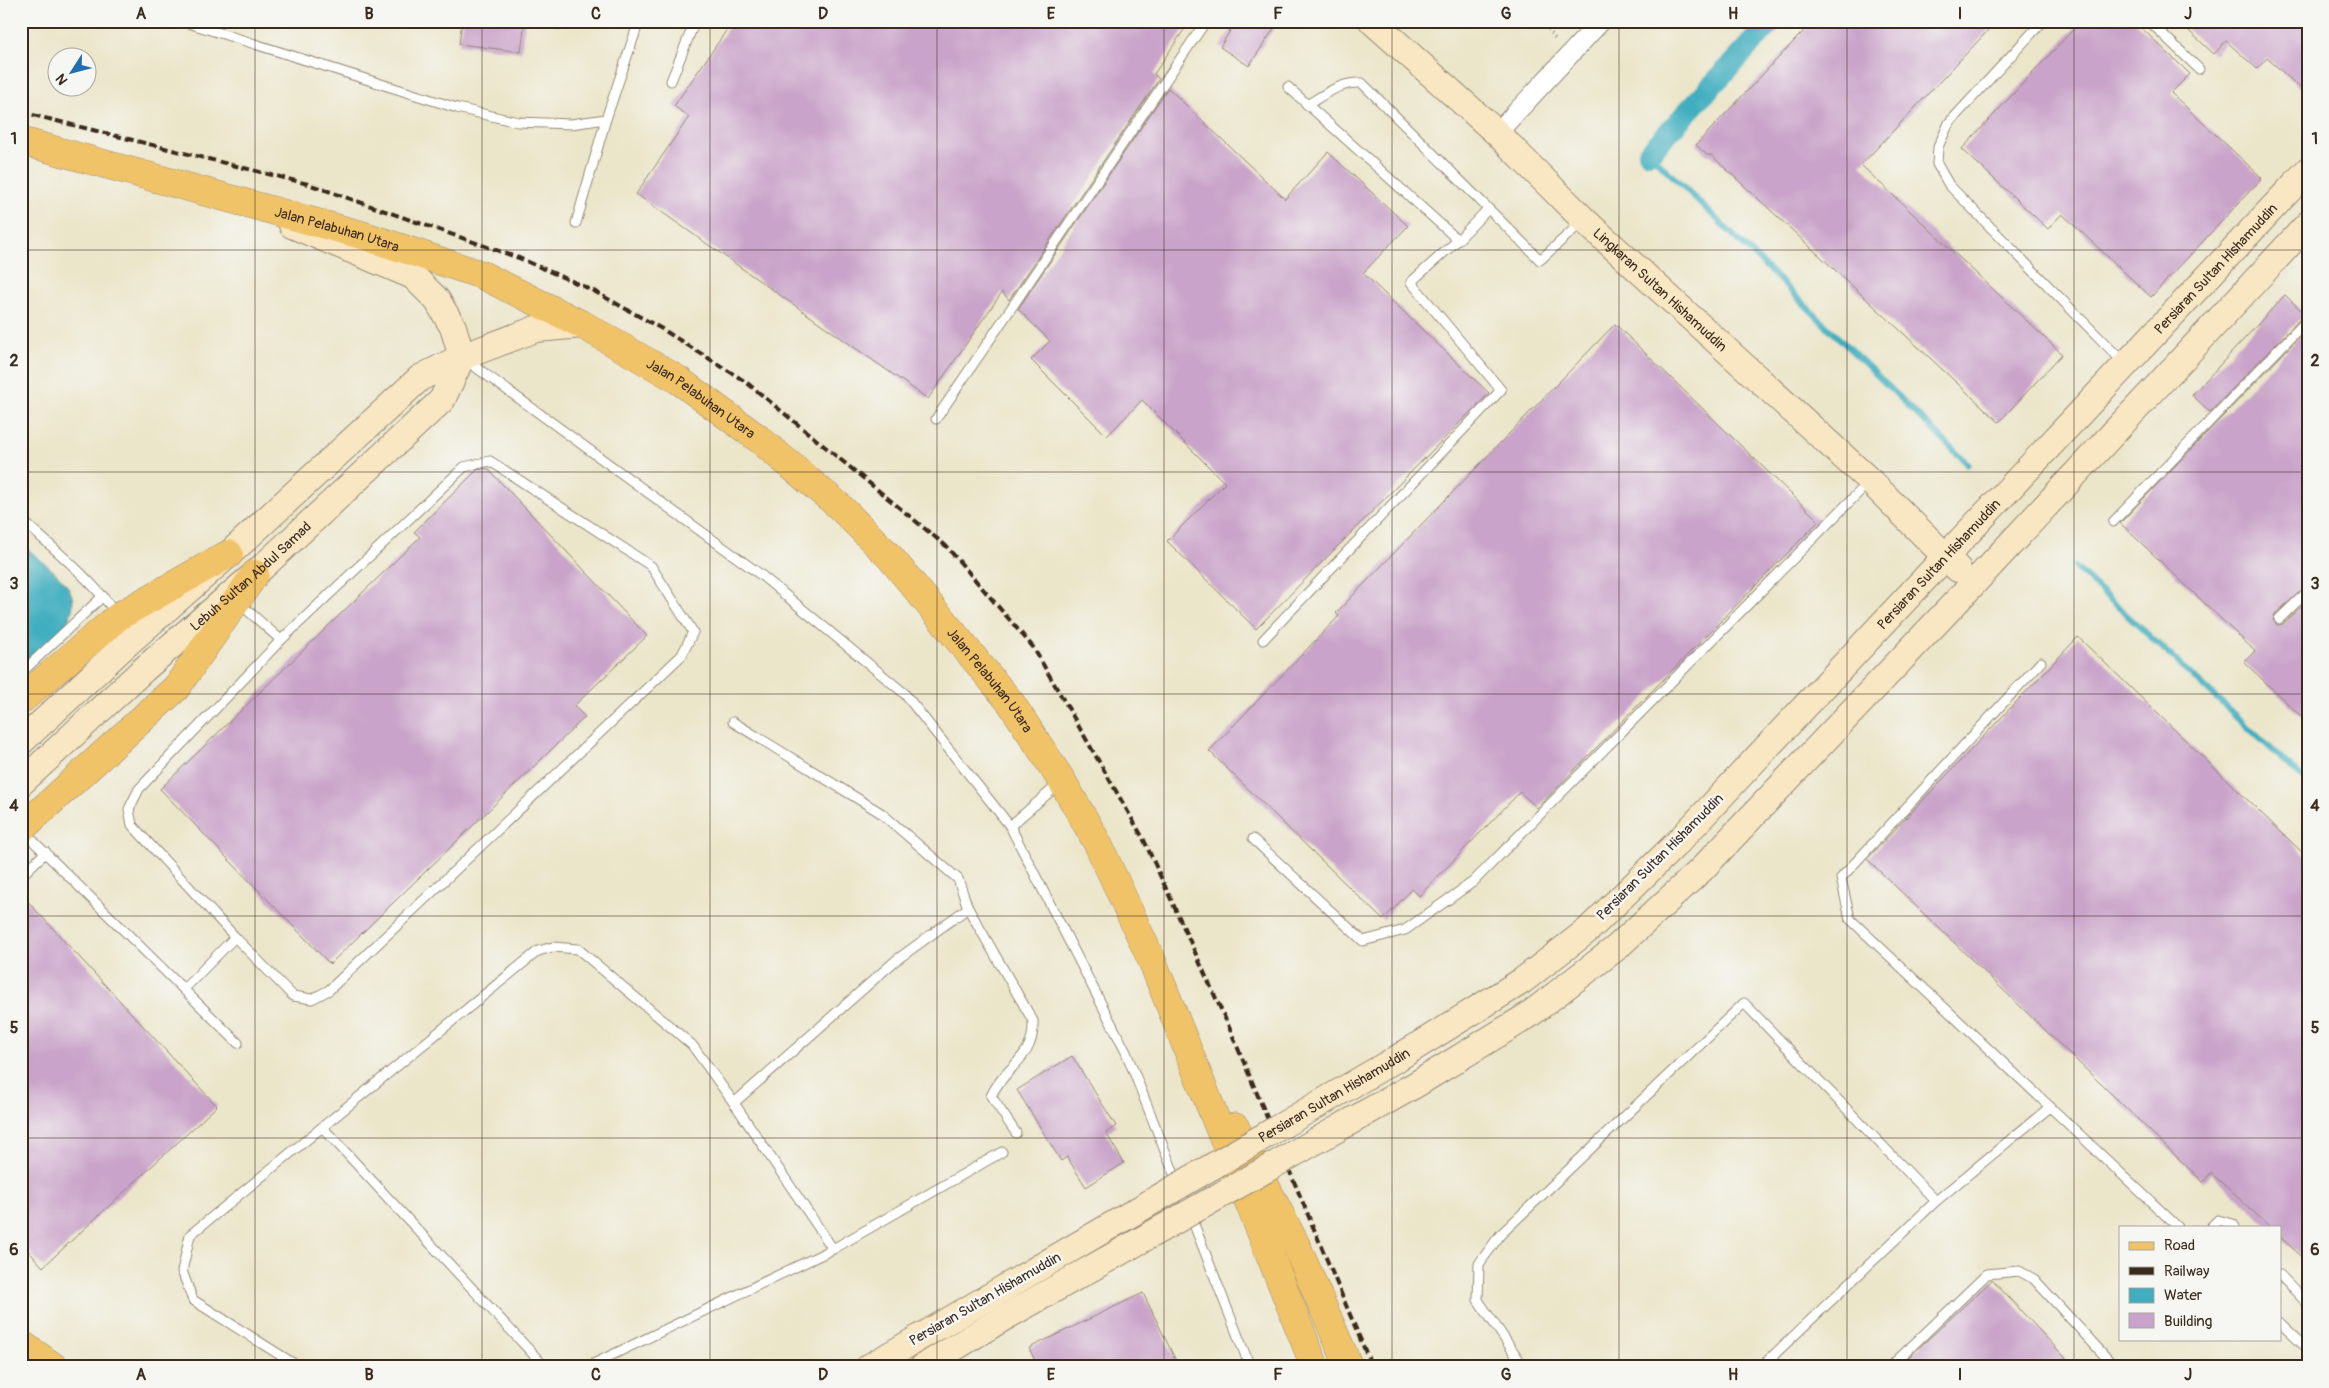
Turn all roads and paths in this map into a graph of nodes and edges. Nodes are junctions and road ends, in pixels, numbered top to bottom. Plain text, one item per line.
1 (182, 21) edge
2 (640, 21) edge
3 (694, 21) edge
4 (1206, 21) edge
5 (1372, 21) edge
6 (1601, 21) edge
7 (2043, 21) edge
8 (2149, 21) edge
9 (2200, 68) dead end
10 (671, 81) dead end
11 (1288, 87) dead end
12 (1307, 105) junction
13 (606, 119) junction
14 (1497, 133) junction
15 (21, 141) edge
16 (2303, 186) edge
17 (236, 202) junction
18 (1487, 210) junction
19 (1584, 220) junction
20 (576, 224) dead end
21 (2308, 224) edge
22 (1458, 240) junction
23 (2308, 320) edge
24 (583, 326) junction
25 (462, 357) junction
26 (2126, 365) junction
27 (936, 419) dead end
28 (1870, 481) junction
29 (21, 519) edge
30 (2113, 522) dead end
31 (229, 554) junction
32 (1947, 557) junction
33 (254, 574) junction
34 (1973, 584) junction
35 (2308, 591) edge
36 (236, 600) junction
37 (111, 606) junction
38 (2279, 619) dead end
39 (281, 640) junction
40 (1263, 640) dead end
41 (2041, 662) dead end
42 (21, 673) edge
43 (21, 700) edge
44 (733, 722) dead end
45 (21, 742) edge
46 (1062, 781) junction
47 (21, 783) edge
48 (1010, 826) junction
49 (21, 829) edge
50 (1253, 839) dead end
51 (46, 852) junction
52 (21, 876) edge
53 (968, 908) junction
54 (235, 937) junction
55 (1153, 963) junction
56 (184, 989) junction
57 (238, 1044) dead end
58 (734, 1103) junction
59 (2050, 1107) junction
60 (323, 1128) junction
61 (1016, 1133) dead end
62 (1002, 1152) dead end
63 (1936, 1201) junction
64 (2177, 1226) edge
65 (2212, 1226) edge
66 (2234, 1226) edge
67 (833, 1249) junction
68 (2282, 1277) edge
69 (2308, 1304) edge
70 (2282, 1325) edge
71 (21, 1344) edge
72 (2308, 1349) edge
73 (54, 1367) edge
74 (299, 1367) edge
75 (545, 1367) edge
76 (588, 1367) edge
77 (869, 1367) edge
78 (924, 1367) edge
79 (1244, 1367) edge
80 (1315, 1367) edge
81 (1348, 1367) edge
82 (1524, 1367) edge
83 (1761, 1367) edge
84 (1890, 1367) edge
85 (2115, 1367) edge

1 - 13 lane
2 - 13 lane
3 - 10 lane
4 - 27 lane
5 - 14 street, Lingkaran Sultan Hishamuddin
6 - 14 street
7 - 26 lane
8 - 9 lane
11 - 12 lane
12 - 18 lane
12 - 22 lane
13 - 20 lane
14 - 19 street, Lingkaran Sultan Hishamuddin
15 - 17 main road, Jalan Pelabuhan Utara
16 - 26 street, Persiaran Sultan Hishamuddin
17 - 24 main road, Jalan Pelabuhan Utara
17 - 25 street
18 - 19 lane
18 - 22 lane
19 - 28 street, Lingkaran Sultan Hishamuddin
21 - 34 street, Persiaran Sultan Hishamuddin
22 - 40 lane
23 - 30 lane
24 - 25 street
24 - 46 main road, Jalan Pelabuhan Utara
25 - 31 street
25 - 33 street, Lebuh Sultan Abdul Samad
25 - 48 lane
26 - 32 street, Persiaran Sultan Hishamuddin
28 - 32 street, Lingkaran Sultan Hishamuddin
28 - 50 lane
29 - 37 lane
31 - 37 main road
31 - 45 street
32 - 34 street, Lingkaran Sultan Hishamuddin
32 - 77 street, Persiaran Sultan Hishamuddin, bridge
33 - 36 main road
33 - 47 street, Lebuh Sultan Abdul Samad
34 - 78 street, Persiaran Sultan Hishamuddin, bridge
35 - 38 lane
36 - 39 lane
36 - 49 main road
37 - 42 lane
37 - 43 main road
39 - 54 lane
39 - 54 lane
41 - 59 lane
44 - 53 lane
46 - 48 lane
46 - 55 main road, Jalan Pelabuhan Utara
48 - 79 lane
49 - 51 lane
51 - 52 lane
51 - 56 lane
53 - 58 lane
53 - 61 lane
54 - 56 lane
55 - 80 main road
55 - 81 main road
56 - 57 lane
58 - 60 lane
58 - 67 lane
59 - 63 lane
59 - 64 lane
60 - 74 lane
60 - 75 lane
62 - 67 lane
63 - 82 lane
63 - 83 lane
65 - 66 lane
67 - 76 lane
68 - 69 lane
70 - 72 lane
71 - 73 main road
84 - 85 lane

